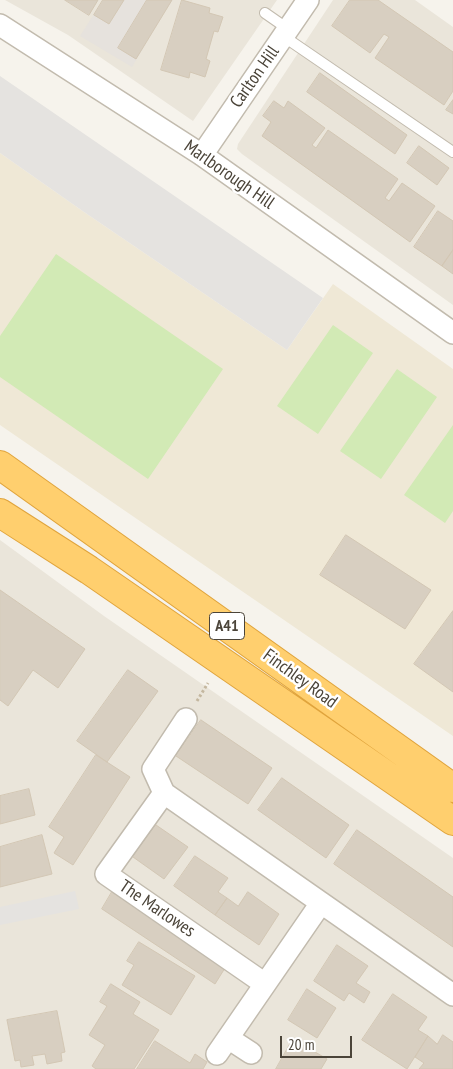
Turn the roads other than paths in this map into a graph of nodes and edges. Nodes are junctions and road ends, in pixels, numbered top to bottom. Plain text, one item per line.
1 (308, 0) edge
2 (265, 12) dead end
3 (0, 25) edge
4 (286, 32) junction
5 (453, 152) edge
6 (202, 155) junction
7 (453, 333) edge
8 (0, 465) edge
9 (0, 513) edge
10 (186, 719) road end
11 (453, 788) edge
12 (164, 793) junction
13 (453, 821) edge
14 (321, 903) junction
15 (265, 984) junction
16 (453, 995) edge
17 (251, 1054) dead end

1 - 4 street, Carlton Hill
2 - 4 lane
3 - 6 street, Marlborough Hill
4 - 5 lane
4 - 6 street, Carlton Hill
6 - 7 street, Marlborough Hill
8 - 11 highway, Finchley Road / A41
9 - 13 highway, Finchley Road / A41
10 - 12 street
12 - 14 street
12 - 15 street, The Marlowes
14 - 15 street
14 - 16 street
15 - 17 street

